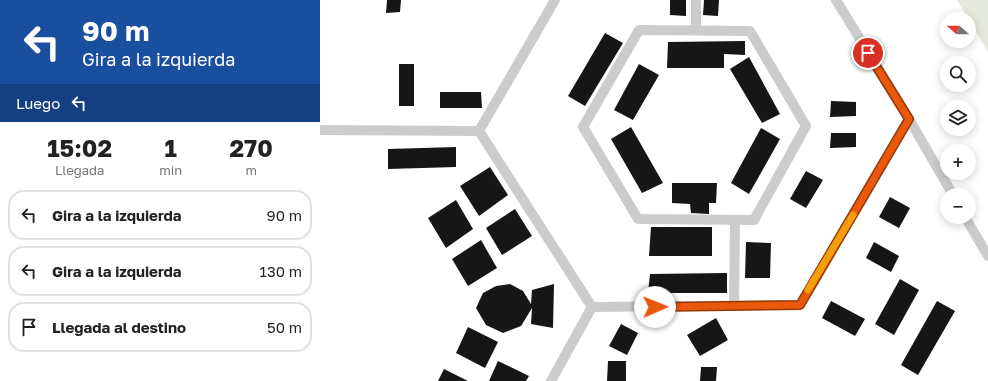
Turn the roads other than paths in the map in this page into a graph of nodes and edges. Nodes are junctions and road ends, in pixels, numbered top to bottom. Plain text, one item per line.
1 (555, 0) edge
2 (696, 0) edge
3 (836, 0) edge
4 (696, 30) junction
5 (909, 119) junction
6 (320, 130) edge
7 (479, 131) junction
8 (949, 188) edge
9 (735, 221) junction
10 (969, 224) edge
11 (988, 256) edge
12 (734, 306) junction
13 (592, 307) junction
14 (550, 381) edge

1 - 7 street
2 - 4 street
3 - 5 street
4 - 9 street
4 - 9 street
5 - 8 street
5 - 12 street
6 - 7 street
7 - 13 street
9 - 12 street
10 - 11 street
12 - 13 street
13 - 14 street

